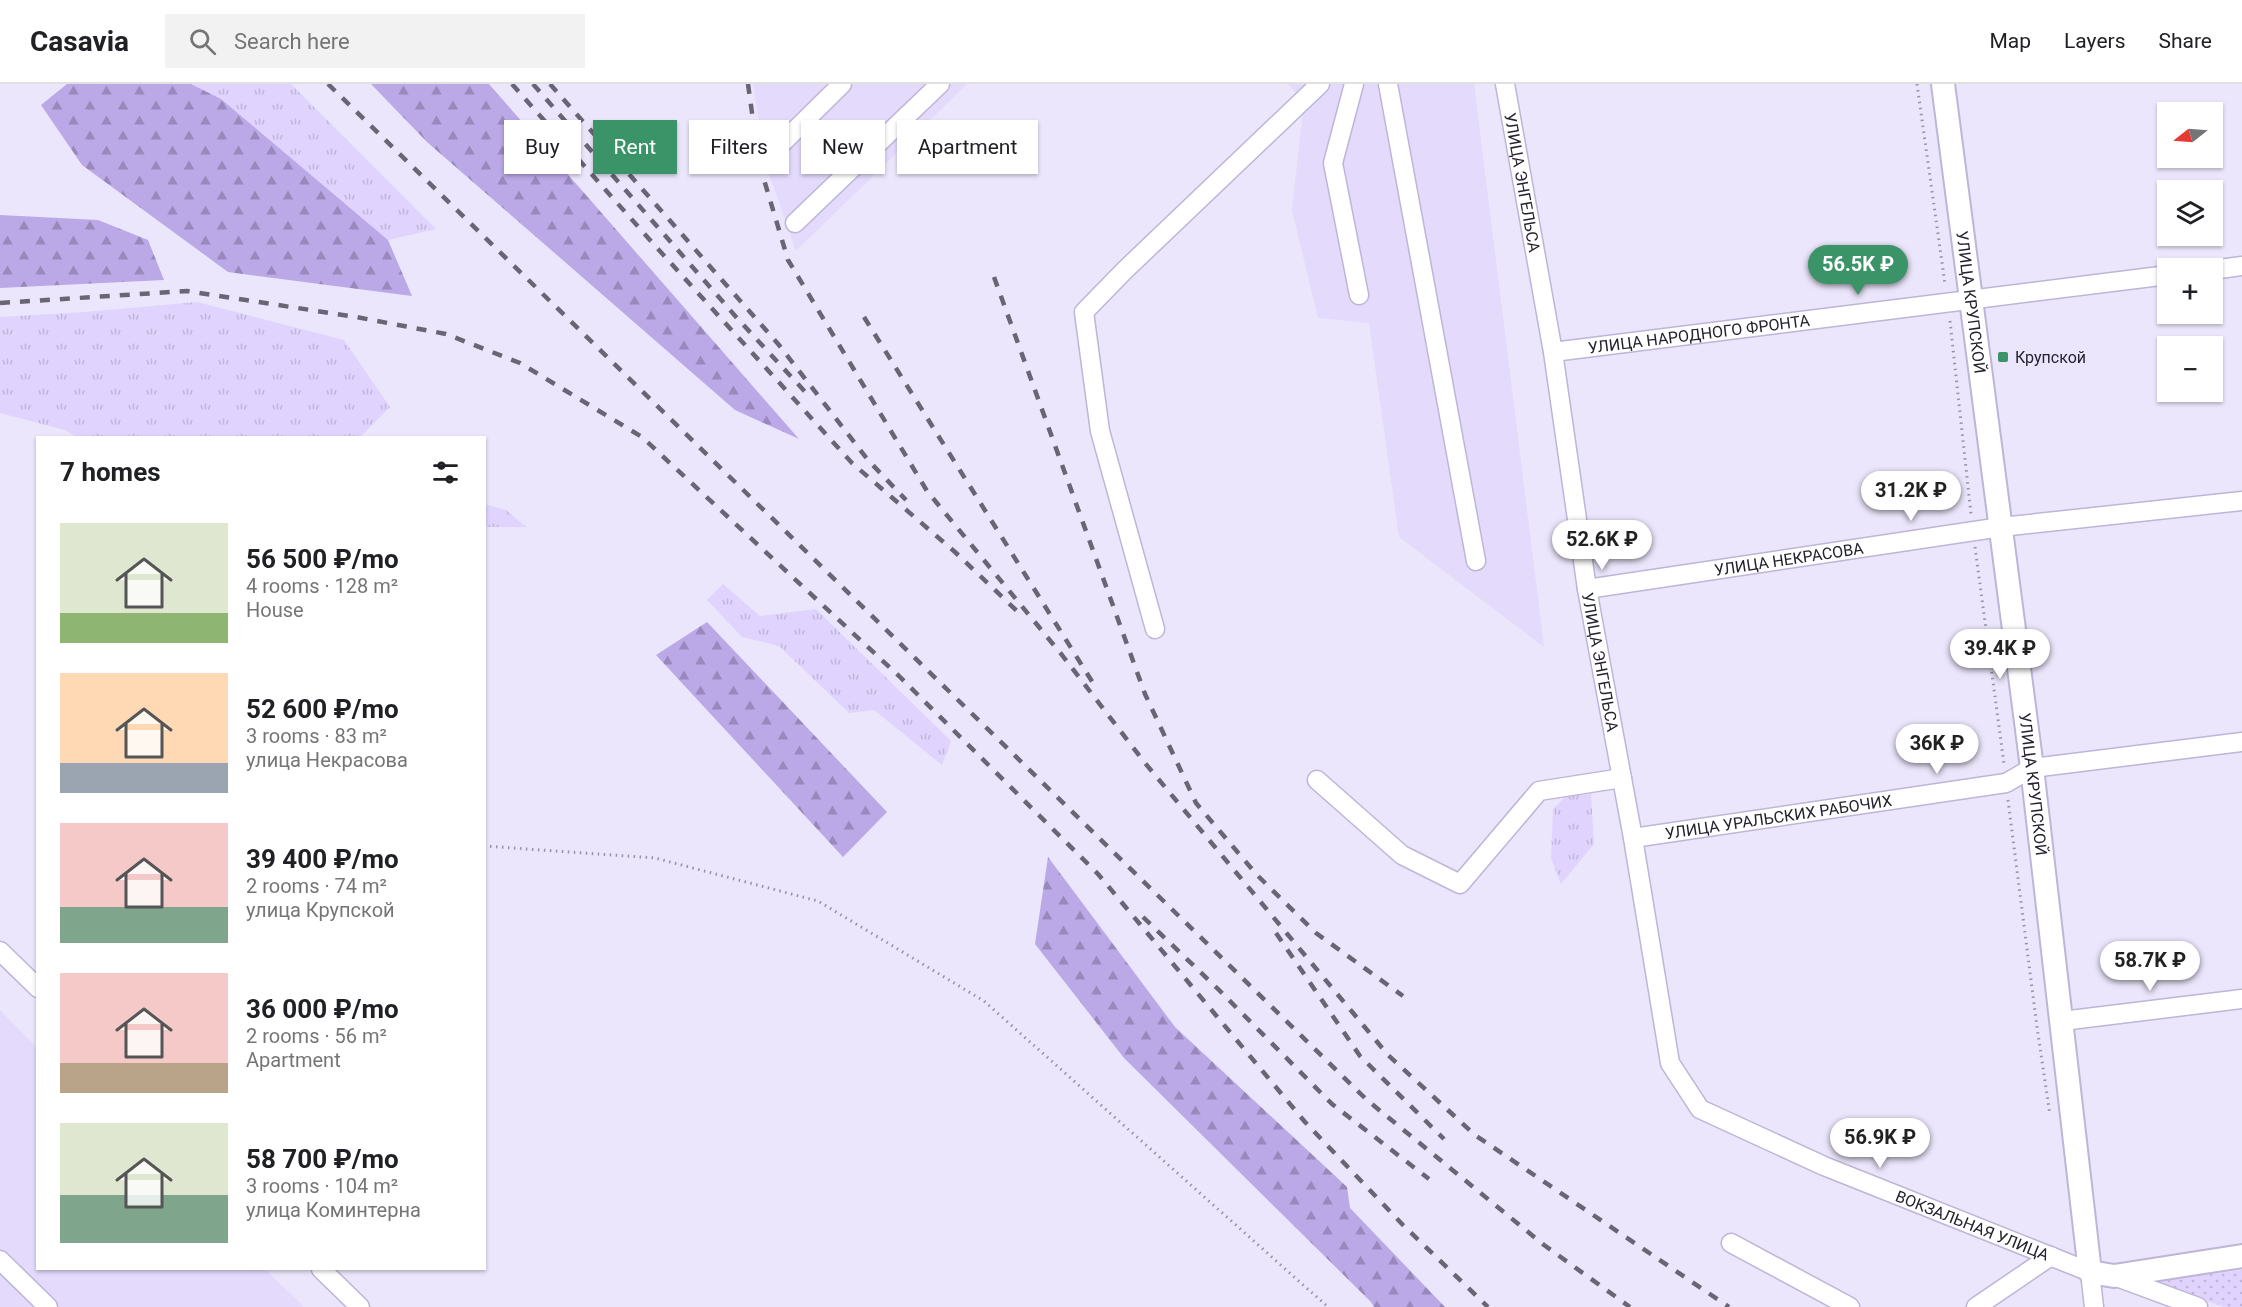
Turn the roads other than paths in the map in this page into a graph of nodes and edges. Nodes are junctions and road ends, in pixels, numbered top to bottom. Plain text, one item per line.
1 (842, 84) edge
2 (940, 84) edge
3 (1320, 84) edge
4 (1354, 84) edge
5 (1388, 84) edge
6 (1505, 84) edge
7 (1943, 84) edge
8 (789, 136) edge
9 (795, 223) dead end
10 (2242, 266) edge
11 (2223, 269) edge
12 (2157, 276) edge
13 (1359, 295) dead end
14 (1970, 300) junction
15 (1553, 352) junction
16 (2242, 501) edge
17 (2001, 527) junction
18 (1476, 561) dead end
19 (1587, 588) junction
20 (1155, 629) dead end
21 (2242, 742) edge
22 (2032, 768) junction
23 (1622, 778) junction
24 (1317, 780) dead end
25 (1633, 838) junction
26 (0, 951) edge
27 (36, 986) edge
28 (2242, 999) edge
29 (2062, 1021) junction
30 (1670, 1063) joint
31 (1731, 1243) dead end
32 (2050, 1256) junction
33 (2242, 1256) edge
34 (0, 1260) edge
35 (322, 1270) edge
36 (2090, 1272) junction
37 (2114, 1276) junction
38 (48, 1307) edge
39 (360, 1307) edge
40 (1850, 1307) edge
41 (1976, 1307) edge
42 (2094, 1307) edge
43 (2198, 1307) edge

1 - 8 street
2 - 9 street
3 - 20 street
4 - 13 street
5 - 18 street
6 - 15 street, УЛИЦА ЭНГЕЛЬСА
7 - 14 main road, УЛИЦА КРУПСКОЙ
10 - 11 street
12 - 14 street, УЛИЦА НАРОДНОГО ФРОНТА
14 - 15 street, УЛИЦА НАРОДНОГО ФРОНТА
14 - 17 main road, УЛИЦА КРУПСКОЙ
15 - 19 street, УЛИЦА ЭНГЕЛЬСА
16 - 17 street, УЛИЦА НЕКРАСОВА
17 - 19 street, УЛИЦА НЕКРАСОВА
17 - 22 main road, УЛИЦА КРУПСКОЙ
19 - 23 street, УЛИЦА ЭНГЕЛЬСА
21 - 22 street, УЛИЦА УРАЛЬСКИХ РАБОЧИХ
22 - 25 street, УЛИЦА УРАЛЬСКИХ РАБОЧИХ
22 - 29 main road, УЛИЦА КРУПСКОЙ
23 - 24 street
23 - 25 street, УЛИЦА ЭНГЕЛЬСА
25 - 30 street, УЛИЦА ЭНГЕЛЬСА
26 - 27 street
28 - 29 street
29 - 36 main road, УЛИЦА КРУПСКОЙ
30 - 32 street, ВОКЗАЛЬНАЯ УЛИЦА
31 - 40 street
32 - 36 street, ВОКЗАЛЬНАЯ УЛИЦА
32 - 41 street
33 - 37 main road, ВОКЗАЛЬНАЯ УЛИЦА
34 - 38 street
35 - 39 street
36 - 37 main road, ВОКЗАЛЬНАЯ УЛИЦА
36 - 42 street, УЛИЦА КРУПСКОЙ
37 - 43 street

